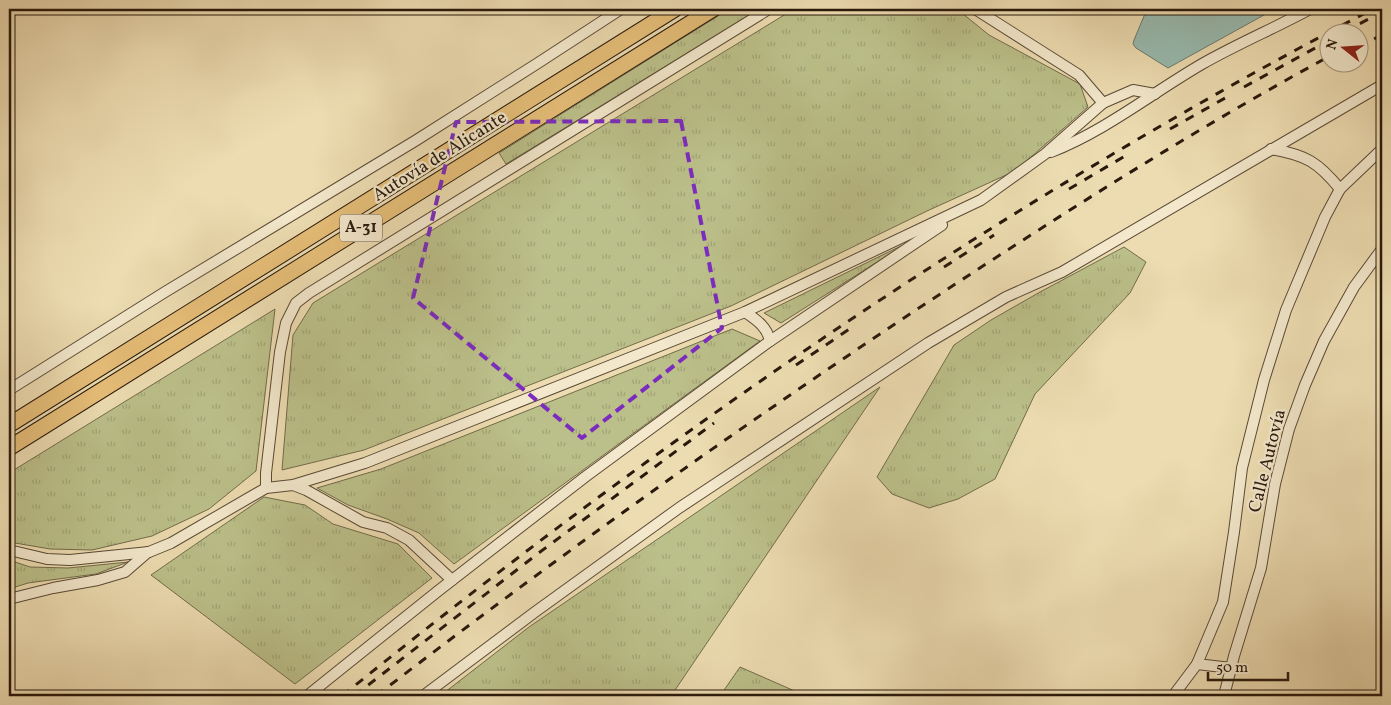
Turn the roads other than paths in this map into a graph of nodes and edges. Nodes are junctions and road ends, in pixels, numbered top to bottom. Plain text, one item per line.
1 (621, 9) edge
2 (675, 9) edge
3 (713, 9) edge
4 (769, 9) edge
5 (975, 9) edge
6 (1310, 9) edge
7 (1293, 14) edge
8 (1382, 85) edge
9 (1155, 94) junction
10 (1103, 103) junction
11 (1271, 149) junction
12 (1382, 149) edge
13 (1045, 154) junction
14 (1340, 189) junction
15 (976, 202) junction
16 (1382, 249) edge
17 (745, 312) junction
18 (770, 341) junction
19 (9, 390) edge
20 (9, 425) edge
21 (9, 448) edge
22 (293, 485) junction
23 (266, 488) junction
24 (9, 550) edge
25 (149, 552) junction
26 (452, 580) junction
27 (9, 599) edge
28 (1197, 664) junction
29 (1231, 668) junction
30 (307, 696) edge
31 (423, 696) edge
32 (1173, 696) edge
33 (1224, 696) edge

1 - 19 street
2 - 20 highway, Autovía de Alicante / A-31
3 - 21 highway, Autovía de Alicante / A-31
4 - 23 street
5 - 10 street
6 - 7 street
7 - 9 street
8 - 11 street
9 - 10 street
9 - 13 street
10 - 13 street
11 - 14 street
11 - 31 street
12 - 14 street
13 - 15 street
14 - 28 street
15 - 17 street
15 - 18 street
16 - 29 street, Calle Autovía
17 - 18 street
17 - 22 street
18 - 26 street
22 - 23 street
22 - 26 street
23 - 25 street
24 - 25 street
25 - 27 street
26 - 30 street
28 - 29 street
28 - 32 street
29 - 33 street, Calle Autovía

